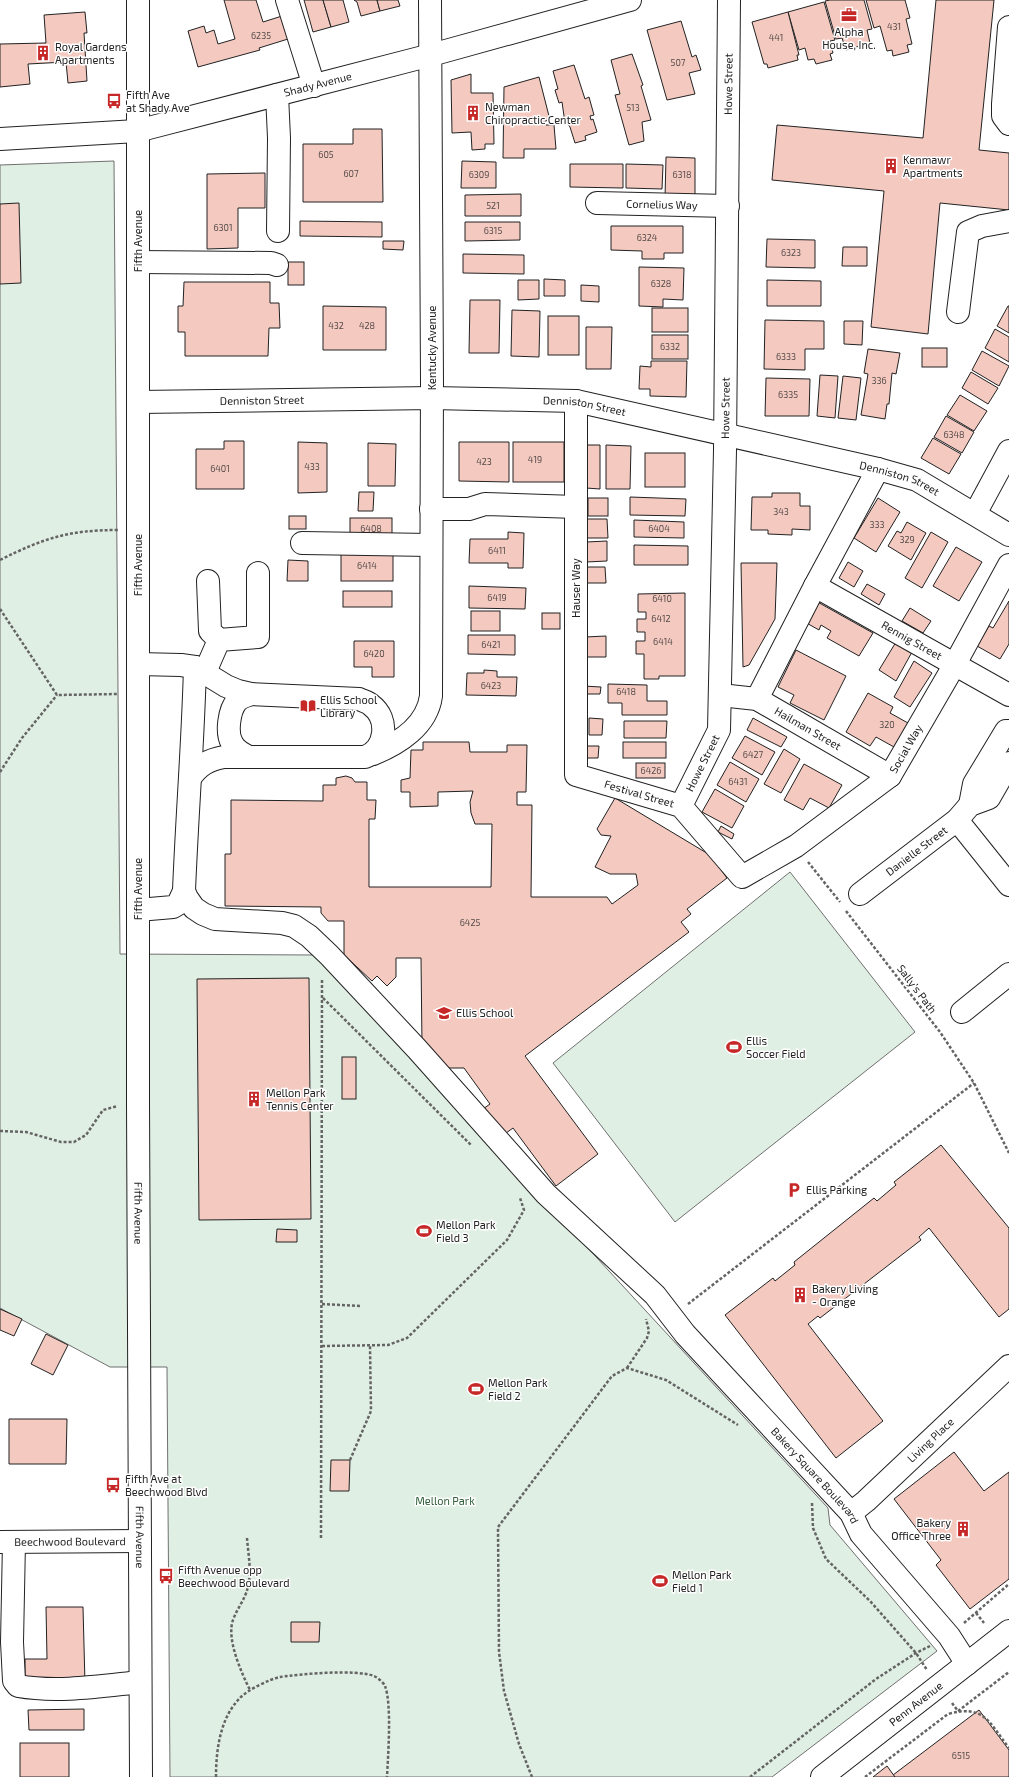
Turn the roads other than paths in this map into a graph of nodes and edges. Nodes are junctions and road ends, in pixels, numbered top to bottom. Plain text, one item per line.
1 (138, 0) edge
2 (287, 0) edge
3 (430, 0) edge
4 (729, 0) edge
5 (620, 1) edge
6 (1009, 27) edge
7 (431, 55) junction
8 (314, 86) junction
9 (278, 95) junction
10 (1009, 124) edge
11 (138, 131) junction
12 (0, 139) edge
13 (596, 203) dead end
14 (728, 206) junction
15 (1009, 221) edge
16 (278, 231) dead end
17 (138, 262) junction
18 (277, 265) dead end
19 (958, 312) dead end
20 (432, 398) junction
21 (576, 400) junction
22 (138, 402) junction
23 (725, 434) junction
24 (1009, 452) edge
25 (878, 469) junction
26 (576, 507) junction
27 (431, 509) junction
28 (975, 514) junction
29 (1009, 535) edge
30 (302, 543) dead end
31 (431, 545) junction
32 (1009, 566) edge
33 (258, 573) dead end
34 (208, 581) dead end
35 (815, 586) junction
36 (219, 640) junction
37 (138, 664) junction
38 (955, 664) junction
39 (200, 670) junction
40 (251, 694) junction
41 (720, 695) junction
42 (1009, 695) edge
43 (757, 699) junction
44 (1009, 731) edge
45 (373, 754) junction
46 (249, 757) junction
47 (1009, 763) edge
48 (576, 775) joint
49 (890, 776) junction
50 (190, 778) junction
51 (681, 806) junction
52 (963, 813) junction
53 (742, 877) joint
54 (1009, 885) edge
55 (184, 891) junction
56 (860, 894) dead end
57 (138, 910) junction
58 (1009, 974) edge
59 (962, 1012) dead end
60 (1009, 1366) edge
61 (851, 1514) junction
62 (140, 1541) junction
63 (7, 1542) edge
64 (1009, 1631) edge
65 (967, 1664) junction
66 (140, 1682) junction
67 (142, 1777) edge
68 (822, 1777) edge

1 - 11 main road, Fifth Avenue
2 - 8 main road
3 - 7 main road, Kentucky Avenue
4 - 14 main road, Howe Street
5 - 7 main road, Shady Avenue
6 - 10 main road
7 - 8 main road, Shady Avenue
7 - 20 main road, Kentucky Avenue
8 - 9 main road, Shady Avenue
9 - 11 main road, Shady Avenue
9 - 16 main road
11 - 12 main road, Shady Avenue
11 - 17 main road, Fifth Avenue
13 - 14 main road, Cornelius Way
14 - 23 main road, Howe Street
15 - 19 main road
17 - 18 main road
17 - 22 main road, Fifth Avenue
20 - 21 main road, Denniston Street
20 - 22 main road, Denniston Street
20 - 27 main road, Kentucky Avenue
21 - 23 main road, Denniston Street
21 - 26 main road, Hauser Way
22 - 37 main road, Fifth Avenue
23 - 25 main road, Denniston Street
23 - 41 main road, Howe Street
24 - 28 main road
25 - 28 main road, Denniston Street
25 - 35 main road
26 - 27 main road
26 - 48 main road, Hauser Way
27 - 31 main road, Kentucky Avenue
28 - 29 main road, Denniston Street
30 - 31 main road
31 - 45 main road, Kentucky Avenue
32 - 38 main road, Social Way
33 - 36 main road
34 - 36 main road
35 - 38 main road, Rennig Street
35 - 43 main road
36 - 39 main road
37 - 39 main road
37 - 57 main road, Fifth Avenue
38 - 42 main road, Rennig Street
38 - 49 main road, Social Way
39 - 40 main road
39 - 50 main road
40 - 45 main road
40 - 46 main road
41 - 43 main road, Hailman Street
41 - 51 main road, Howe Street
43 - 49 main road, Hailman Street
44 - 52 main road
45 - 46 main road, Kentucky Avenue
46 - 50 main road, Kentucky Avenue
47 - 52 main road, Danielle Street
48 - 51 main road, Festival Street
49 - 53 main road, Social Way
50 - 55 main road
51 - 53 main road, Festival Street
52 - 54 main road
52 - 56 main road, Danielle Street
55 - 57 main road
55 - 61 main road, Bakery Square Boulevard
57 - 62 main road, Fifth Avenue
58 - 59 main road
60 - 61 main road, Living Place
61 - 65 main road, Bakery Square Boulevard
62 - 63 main road, Beechwood Boulevard
62 - 66 main road, Fifth Avenue
63 - 66 main road
64 - 65 main road, Penn Avenue
65 - 68 main road, Penn Avenue
66 - 67 main road, Fifth Avenue

